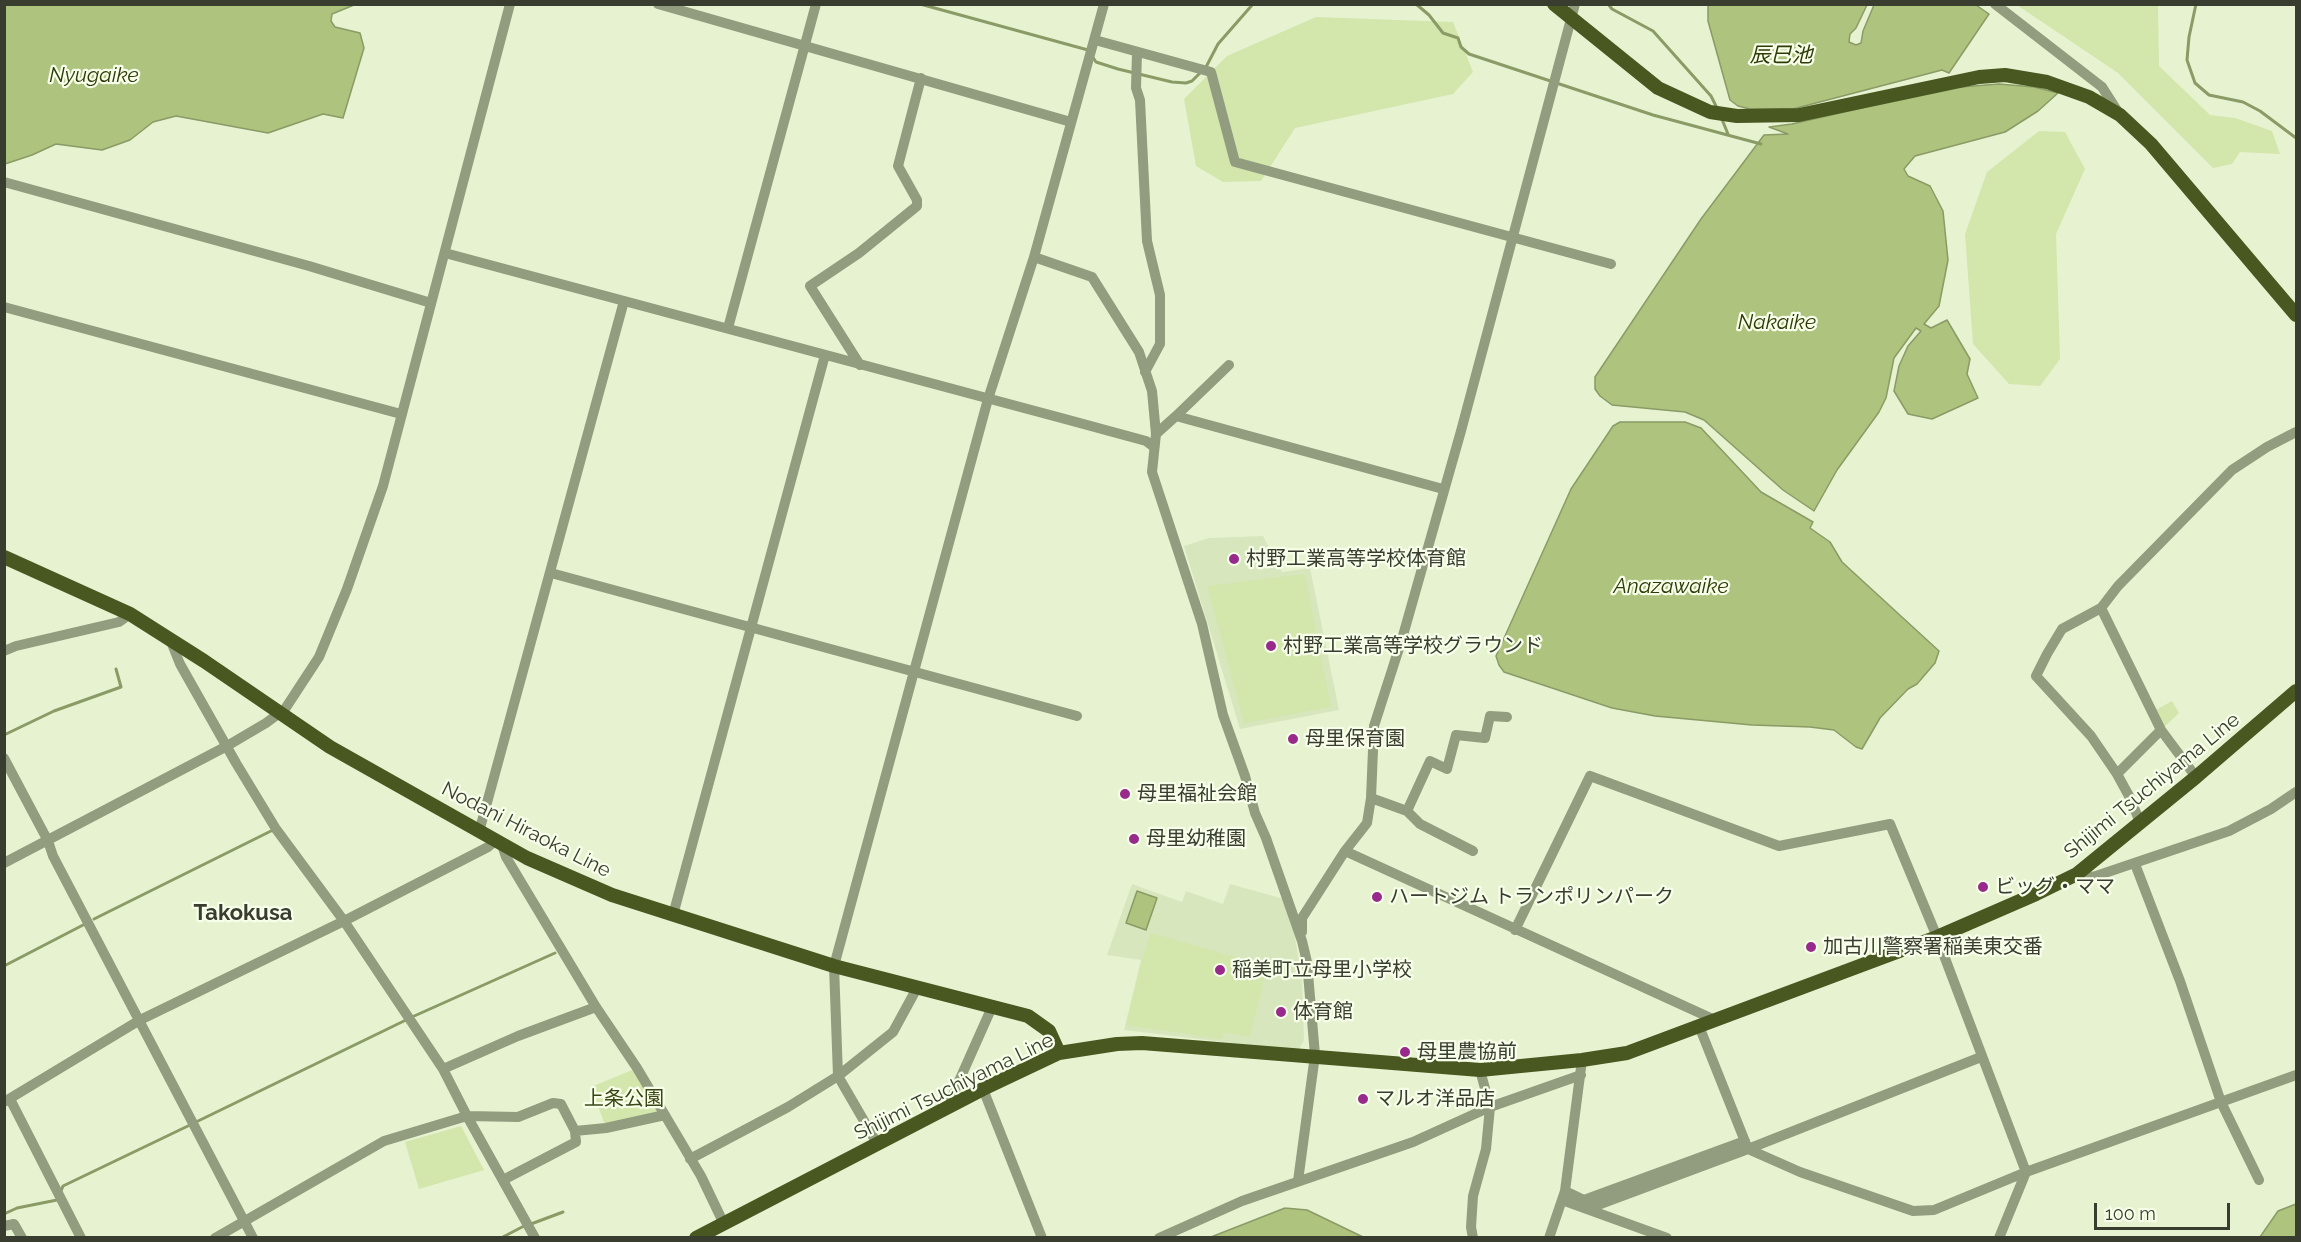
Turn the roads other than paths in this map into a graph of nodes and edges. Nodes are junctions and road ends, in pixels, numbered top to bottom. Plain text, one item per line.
1 (510, 4) edge
2 (658, 4) edge
3 (816, 4) edge
4 (1104, 4) edge
5 (1554, 4) edge
6 (1575, 4) edge
7 (1995, 4) edge
8 (1571, 19) junction
9 (1095, 40) junction
10 (805, 45) junction
11 (1137, 52) junction
12 (921, 78) junction
13 (2120, 115) junction
14 (1071, 122) junction
15 (4, 182) edge
16 (1513, 238) junction
17 (445, 253) junction
18 (1034, 257) junction
19 (1611, 264) dead end
20 (624, 301) junction
21 (431, 303) junction
22 (4, 307) edge
23 (2296, 315) edge
24 (728, 328) junction
25 (825, 355) junction
26 (860, 364) junction
27 (1229, 365) dead end
28 (1145, 372) junction
29 (988, 399) junction
30 (401, 414) junction
31 (1176, 416) junction
32 (2296, 432) edge
33 (1156, 434) junction
34 (1154, 447) junction
35 (1443, 489) junction
36 (4, 557) edge
37 (551, 573) junction
38 (2101, 608) junction
39 (130, 614) junction
40 (751, 628) junction
41 (170, 639) junction
42 (4, 651) edge
43 (914, 672) junction
44 (2296, 691) edge
45 (279, 713) junction
46 (1077, 716) dead end
47 (1507, 717) dead end
48 (2161, 730) junction
49 (227, 746) junction
50 (4, 758) edge
51 (2117, 774) junction
52 (2196, 777) junction
53 (2296, 792) edge
54 (1371, 798) junction
55 (1407, 811) junction
56 (2140, 822) junction
57 (479, 832) junction
58 (48, 841) junction
59 (499, 843) junction
60 (1345, 851) junction
61 (1473, 851) dead end
62 (4, 863) edge
63 (2135, 864) junction
64 (2077, 874) junction
65 (673, 915) junction
66 (344, 921) junction
67 (1515, 930) junction
68 (1937, 937) junction
69 (1302, 941) junction
70 (834, 966) junction
71 (917, 988) junction
72 (596, 1007) junction
73 (992, 1007) junction
74 (140, 1020) junction
75 (1715, 1020) junction
76 (1699, 1026) junction
77 (1059, 1053) junction
78 (1315, 1056) junction
79 (1981, 1057) junction
80 (1582, 1060) junction
81 (443, 1069) junction
82 (1480, 1070) junction
83 (1581, 1075) junction
84 (2296, 1075) edge
85 (838, 1076) junction
86 (983, 1089) junction
87 (7, 1100) edge
88 (2221, 1102) junction
89 (1490, 1107) junction
90 (947, 1108) junction
91 (664, 1115) junction
92 (466, 1116) junction
93 (575, 1131) junction
94 (878, 1145) junction
95 (1747, 1145) junction
96 (690, 1159) junction
97 (2026, 1172) junction
98 (503, 1180) junction
99 (2259, 1180) dead end
100 (1298, 1181) junction
101 (1563, 1195) junction
102 (1587, 1209) junction
103 (245, 1222) junction
104 (724, 1224) junction
105 (4, 1226) edge
106 (22, 1238) edge
107 (81, 1238) edge
108 (215, 1238) edge
109 (253, 1238) edge
110 (535, 1238) edge
111 (696, 1238) edge
112 (1042, 1238) edge
113 (1159, 1238) edge
114 (1473, 1238) edge
115 (1549, 1238) edge
116 (1667, 1238) edge
117 (2000, 1238) edge

1 - 17 street
2 - 10 street
3 - 10 street
4 - 9 street
5 - 8 main road
6 - 8 street
7 - 13 street
8 - 13 main road
8 - 16 street
9 - 11 street
9 - 14 street
10 - 12 street
10 - 24 street
11 - 16 street
11 - 28 street
12 - 14 street
12 - 26 street
13 - 23 main road
14 - 18 street
15 - 21 street
16 - 19 street
16 - 35 street
17 - 20 street
17 - 21 street
18 - 28 street
18 - 29 street
20 - 24 street
20 - 37 street
21 - 30 street
22 - 30 street
24 - 25 street
25 - 26 street
25 - 40 street
26 - 29 street
27 - 31 street
28 - 33 street
29 - 34 street
29 - 43 street
30 - 45 street
31 - 33 street
31 - 35 street
32 - 38 street
33 - 34 street
34 - 69 street
35 - 54 street
36 - 39 main road, Nodani Hiraoka Line
37 - 40 street
37 - 57 street
38 - 48 street
38 - 51 street
39 - 41 main road, Nodani Hiraoka Line
39 - 42 street
40 - 43 street
40 - 65 street
41 - 45 main road, Nodani Hiraoka Line
41 - 49 street
43 - 46 street
43 - 70 street
44 - 52 main road, Shijimi Tsuchiyama Line
45 - 49 street
45 - 57 main road, Nodani Hiraoka Line
47 - 55 street
48 - 51 street
48 - 52 street
49 - 58 street
49 - 66 street
50 - 58 street
51 - 56 street
52 - 56 main road, Shijimi Tsuchiyama Line
53 - 63 street
54 - 55 street
54 - 60 street
55 - 61 street
56 - 64 main road, Shijimi Tsuchiyama Line
57 - 59 main road, Nodani Hiraoka Line
58 - 62 street
58 - 74 street
59 - 65 main road, Nodani Hiraoka Line
59 - 66 street
59 - 72 street
60 - 67 street
60 - 69 street
63 - 64 street
63 - 88 street
64 - 68 main road, Shijimi Tsuchiyama Line
65 - 70 main road, Nodani Hiraoka Line
66 - 74 street
66 - 81 street
67 - 68 street
67 - 75 street
68 - 75 main road, Shijimi Tsuchiyama Line
68 - 79 street
69 - 78 street
70 - 71 main road, Nodani Hiraoka Line
70 - 85 street
71 - 73 main road, Nodani Hiraoka Line
71 - 85 street
72 - 81 street
72 - 91 street
73 - 77 main road, Nodani Hiraoka Line
73 - 90 street
74 - 87 street
74 - 103 street
75 - 76 main road, Shijimi Tsuchiyama Line
76 - 80 main road, Shijimi Tsuchiyama Line
76 - 95 street
77 - 78 main road, Shijimi Tsuchiyama Line
77 - 86 main road, Shijimi Tsuchiyama Line
78 - 82 main road, Shijimi Tsuchiyama Line
78 - 100 street
79 - 95 street
79 - 97 street
80 - 82 main road, Shijimi Tsuchiyama Line
80 - 83 street
81 - 92 street
82 - 89 street
83 - 89 street
83 - 101 street
84 - 88 street
85 - 94 street
85 - 96 street
86 - 90 main road, Shijimi Tsuchiyama Line
86 - 112 street
87 - 107 street
88 - 97 street
88 - 99 street
89 - 100 street
89 - 114 street
90 - 94 main road, Shijimi Tsuchiyama Line
91 - 93 street
91 - 96 street
92 - 93 street
92 - 98 street
92 - 103 street
93 - 98 street
94 - 104 main road, Shijimi Tsuchiyama Line
95 - 97 street
95 - 101 street
95 - 102 street
96 - 104 street
97 - 117 street
98 - 110 street
100 - 113 street
101 - 102 street
101 - 115 street
102 - 116 street
103 - 108 street
103 - 109 street
104 - 111 main road, Shijimi Tsuchiyama Line
105 - 106 street

